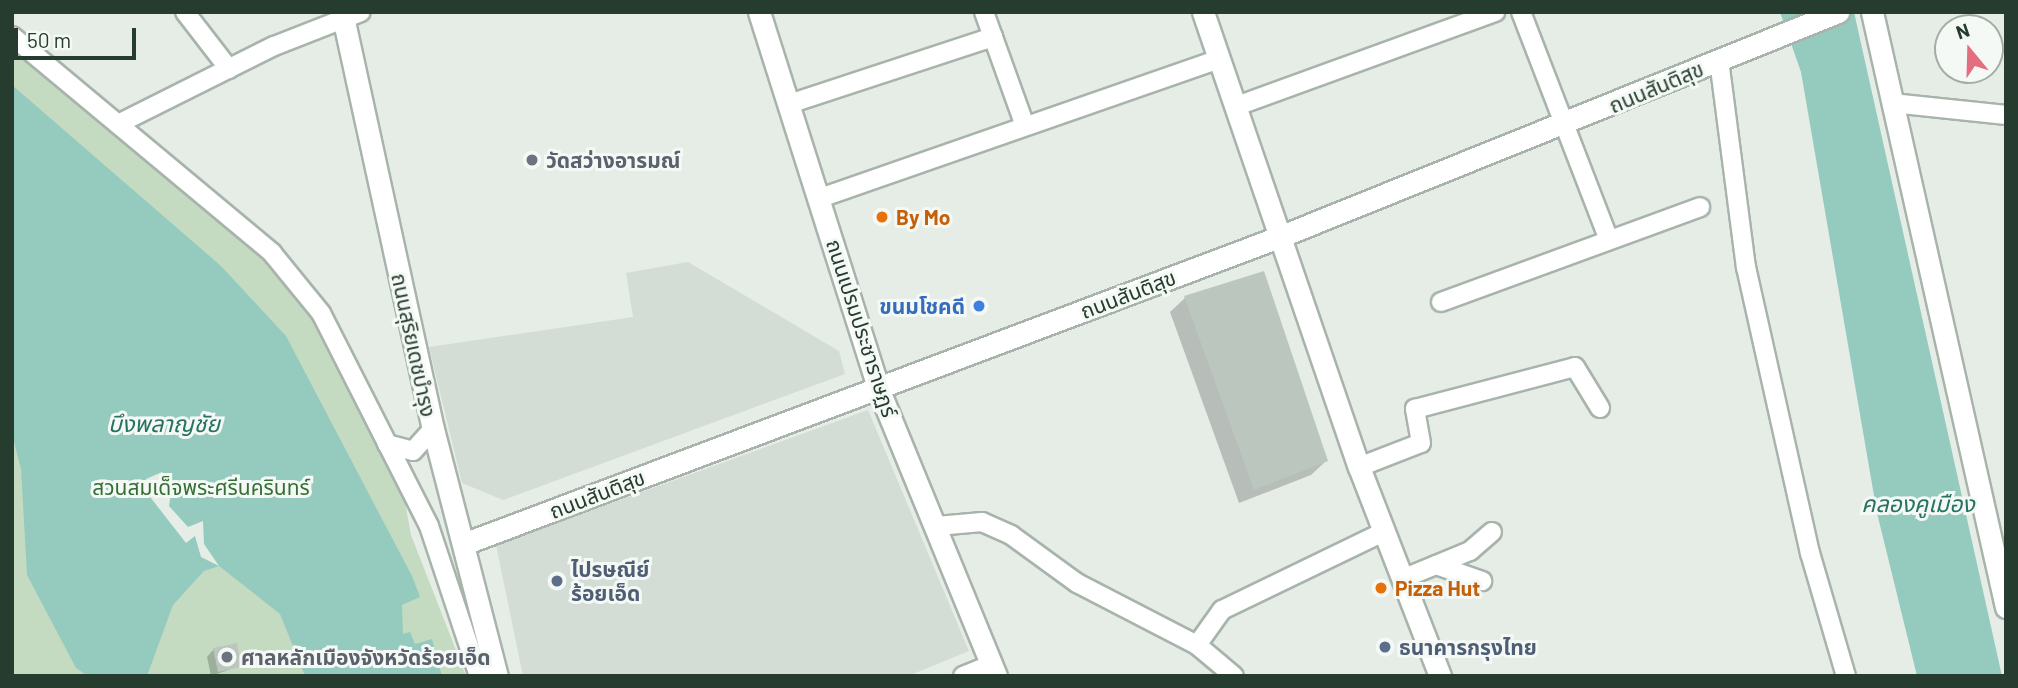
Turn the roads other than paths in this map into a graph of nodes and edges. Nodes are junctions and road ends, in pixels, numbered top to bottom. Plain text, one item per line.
1 (185, 12) edge
2 (984, 12) edge
3 (1203, 12) edge
4 (1495, 12) edge
5 (1521, 12) edge
6 (1838, 12) edge
7 (1872, 12) edge
8 (348, 14) edge
9 (764, 14) edge
10 (12, 36) edge
11 (993, 37) junction
12 (1220, 59) junction
13 (1718, 60) junction
14 (229, 69) junction
15 (1892, 103) junction
16 (789, 104) junction
17 (1237, 106) junction
18 (2006, 115) edge
19 (118, 124) junction
20 (1564, 124) junction
21 (1025, 126) junction
22 (820, 198) junction
23 (1700, 207) dead end
24 (1279, 237) junction
25 (1608, 238) junction
26 (1441, 302) dead end
27 (878, 388) junction
28 (1600, 408) dead end
29 (433, 429) junction
30 (387, 444) junction
31 (1359, 467) junction
32 (937, 526) junction
33 (1383, 532) junction
34 (1492, 532) dead end
35 (466, 543) junction
36 (1436, 565) junction
37 (1402, 579) junction
38 (1482, 581) dead end
39 (2006, 607) edge
40 (1197, 645) junction
41 (994, 670) edge
42 (479, 676) edge
43 (497, 676) edge
44 (963, 676) edge
45 (1234, 676) edge
46 (1440, 676) edge
47 (1846, 676) edge

1 - 14 street
2 - 11 street
3 - 12 street
4 - 17 street
5 - 20 street
6 - 13 street, ถนนสันติสุข
7 - 15 street
8 - 14 street
8 - 29 street, ถนนสุริยเดชบำรุง
9 - 16 street, ถนนเปรมประชาราษฏร์
10 - 19 street
11 - 16 street
11 - 21 street
12 - 17 street
12 - 21 street
13 - 20 street, ถนนสันติสุข
13 - 47 street
14 - 19 street
15 - 18 street
15 - 39 street
16 - 22 street, ถนนเปรมประชาราษฏร์
17 - 24 street
19 - 30 street
20 - 24 street, ถนนสันติสุข
20 - 25 street
21 - 22 street
22 - 27 street, ถนนเปรมประชาราษฏร์
23 - 25 street
24 - 27 street, ถนนสันติสุข
24 - 31 street
25 - 26 street
27 - 32 street, ถนนเปรมประชาราษฏร์
27 - 35 street, ถนนสันติสุข
28 - 31 street
29 - 30 street
29 - 35 street, ถนนสุริยเดชบำรุง
30 - 42 street
31 - 33 street
32 - 40 street
32 - 41 street, ถนนเปรมประชาราษฏร์
33 - 37 street
33 - 40 street
34 - 36 street
35 - 43 street, ถนนสุริยเดชบำรุง
36 - 37 street
36 - 38 street
37 - 46 street
40 - 45 street
41 - 44 street

